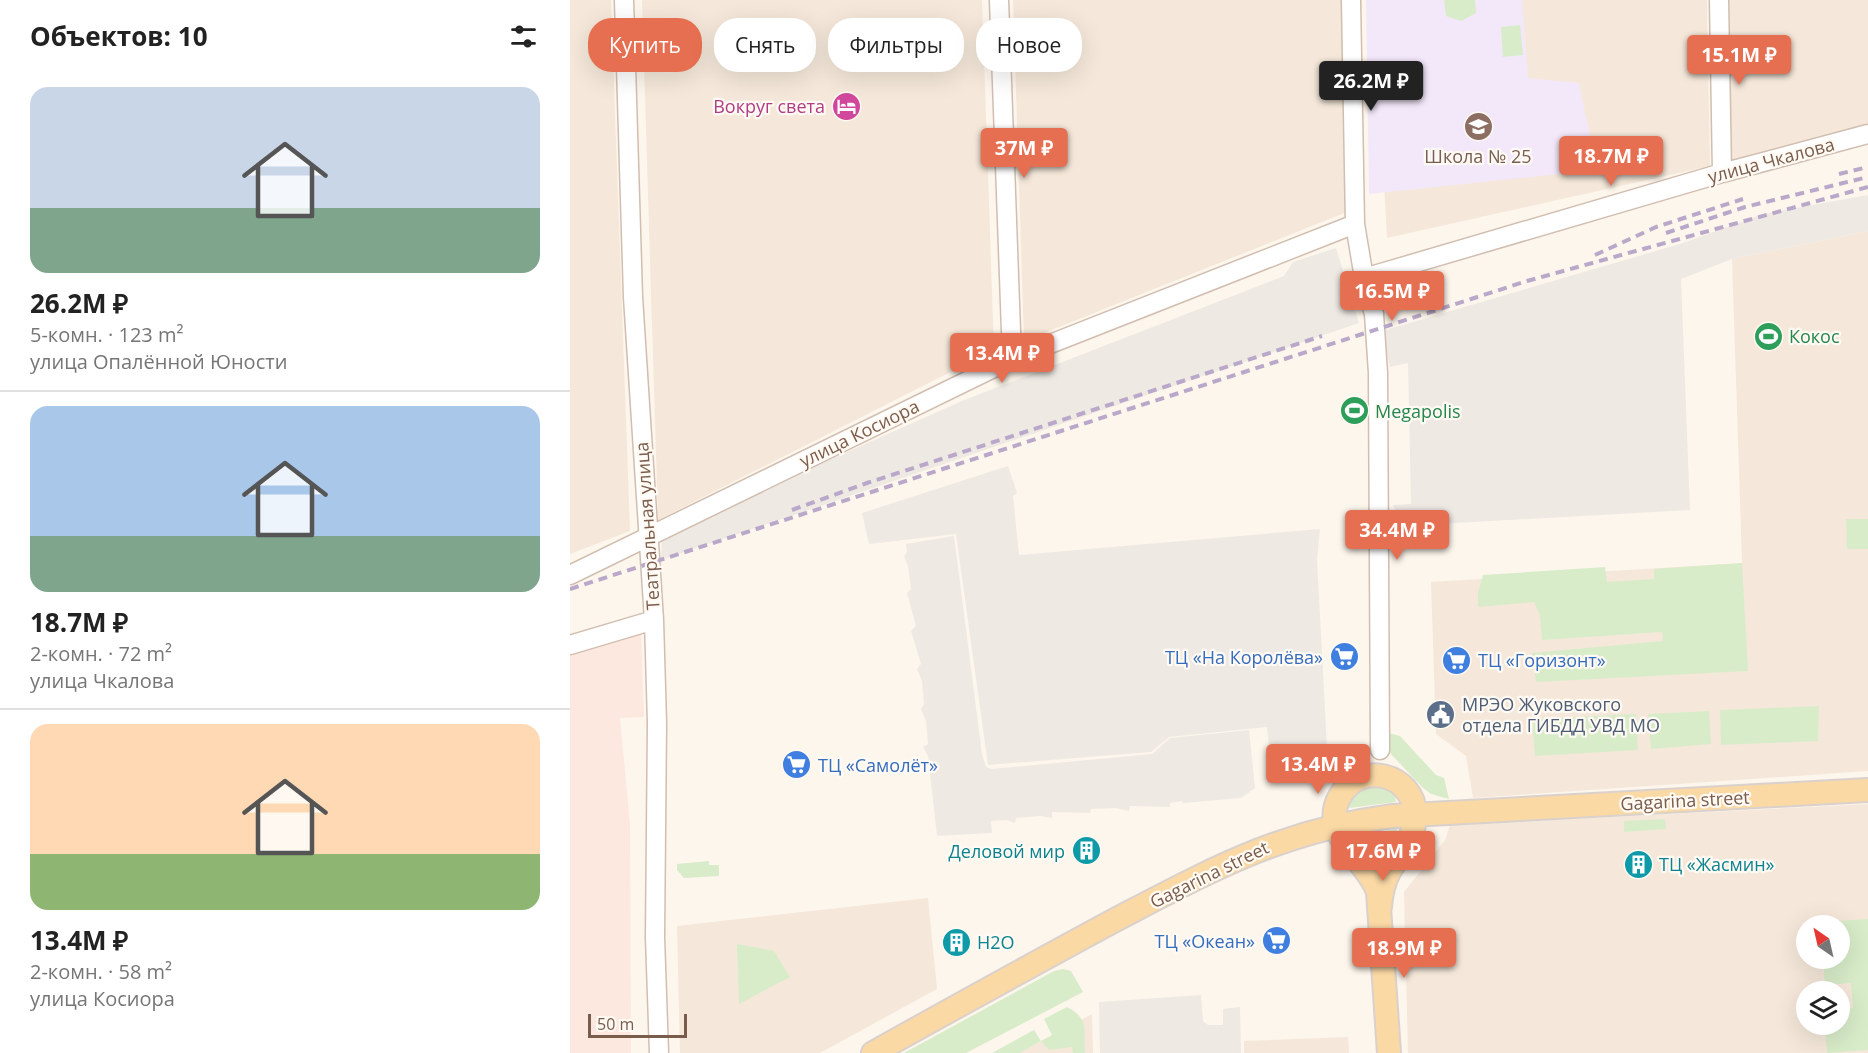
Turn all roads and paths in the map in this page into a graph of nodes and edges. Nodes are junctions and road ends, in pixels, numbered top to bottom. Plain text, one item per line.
1 (624, 0) edge
2 (999, 0) edge
3 (1351, 0) edge
4 (1719, 0) edge
5 (1868, 134) edge
6 (1722, 173) junction
7 (1355, 224) junction
8 (1364, 278) junction
9 (1012, 359) junction
10 (647, 537) junction
11 (570, 575) edge
12 (654, 620) junction
13 (570, 645) edge
14 (1380, 750) junction
15 (1351, 782) junction
16 (1403, 785) junction
17 (1868, 790) edge
18 (1415, 815) junction
19 (1336, 826) junction
20 (1404, 849) junction
21 (1354, 856) junction
22 (1380, 907) junction
23 (659, 1053) edge
24 (873, 1053) edge
25 (1389, 1053) edge

1 - 10 street, Театральная улица
2 - 9 street
3 - 7 street
4 - 6 street
5 - 6 street, улица Чкалова
6 - 8 street, улица Чкалова
7 - 8 street
7 - 9 street, улица Косиора
8 - 14 street
9 - 10 street, улица Косиора
10 - 11 street, улица Косиора
10 - 12 street, Театральная улица
12 - 13 street
12 - 23 street, Театральная улица
14 - 15 street
14 - 16 street
15 - 16 main road
15 - 19 main road
16 - 18 main road
17 - 18 main road, Gagarina street
18 - 19 main road, Gagarina street
18 - 20 main road
19 - 21 main road
19 - 24 main road, Gagarina street
20 - 21 main road
20 - 22 main road
21 - 22 main road
22 - 25 main road

